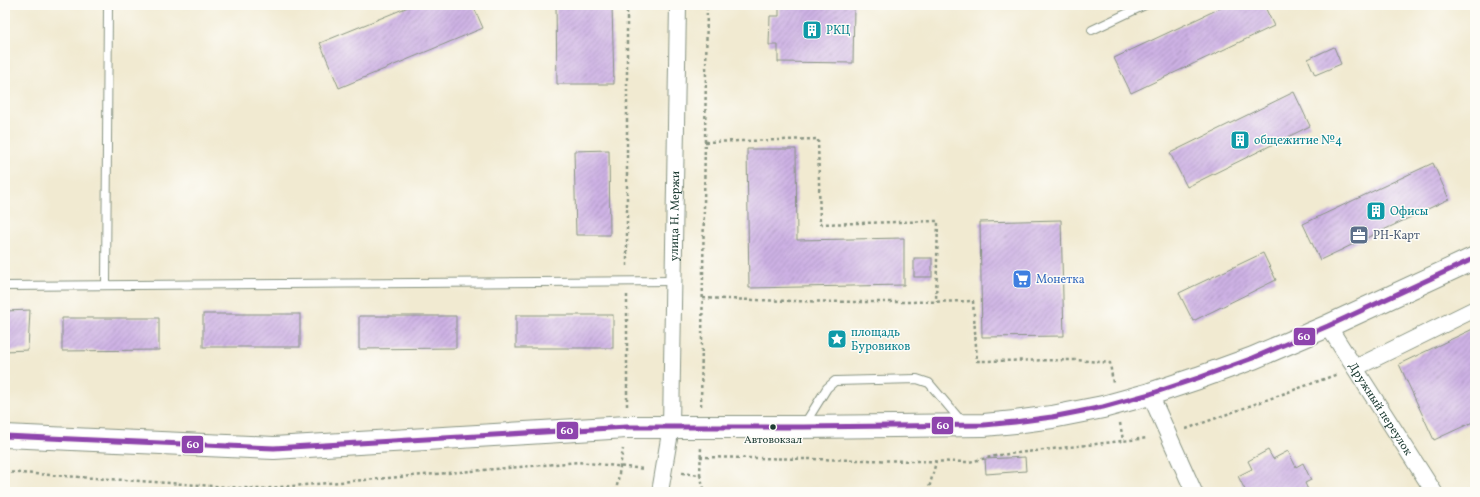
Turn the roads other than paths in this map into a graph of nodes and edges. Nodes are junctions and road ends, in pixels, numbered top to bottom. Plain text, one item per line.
1 (108, 5) edge
2 (678, 5) edge
3 (1145, 5) edge
4 (1092, 30) dead end
5 (1475, 258) edge
6 (673, 281) junction
7 (106, 284) junction
8 (5, 286) edge
9 (1475, 309) edge
10 (1328, 326) junction
11 (1355, 368) junction
12 (1150, 394) junction
13 (964, 424) junction
14 (671, 427) junction
15 (803, 427) junction
16 (5, 436) edge
17 (660, 492) edge
18 (1194, 492) edge
19 (1434, 492) edge

1 - 7 lane
2 - 6 street, улица Н. Мержи
3 - 4 lane
5 - 10 street
6 - 7 lane
6 - 14 street, улица Н. Мержи
7 - 8 lane
9 - 11 street
10 - 11 street, Дружный переулок
10 - 12 street
11 - 19 street, Дружный переулок
12 - 13 street
12 - 18 street
13 - 15 street
13 - 15 lane
14 - 15 street
14 - 16 street
14 - 17 street, улица Н. Мержи

